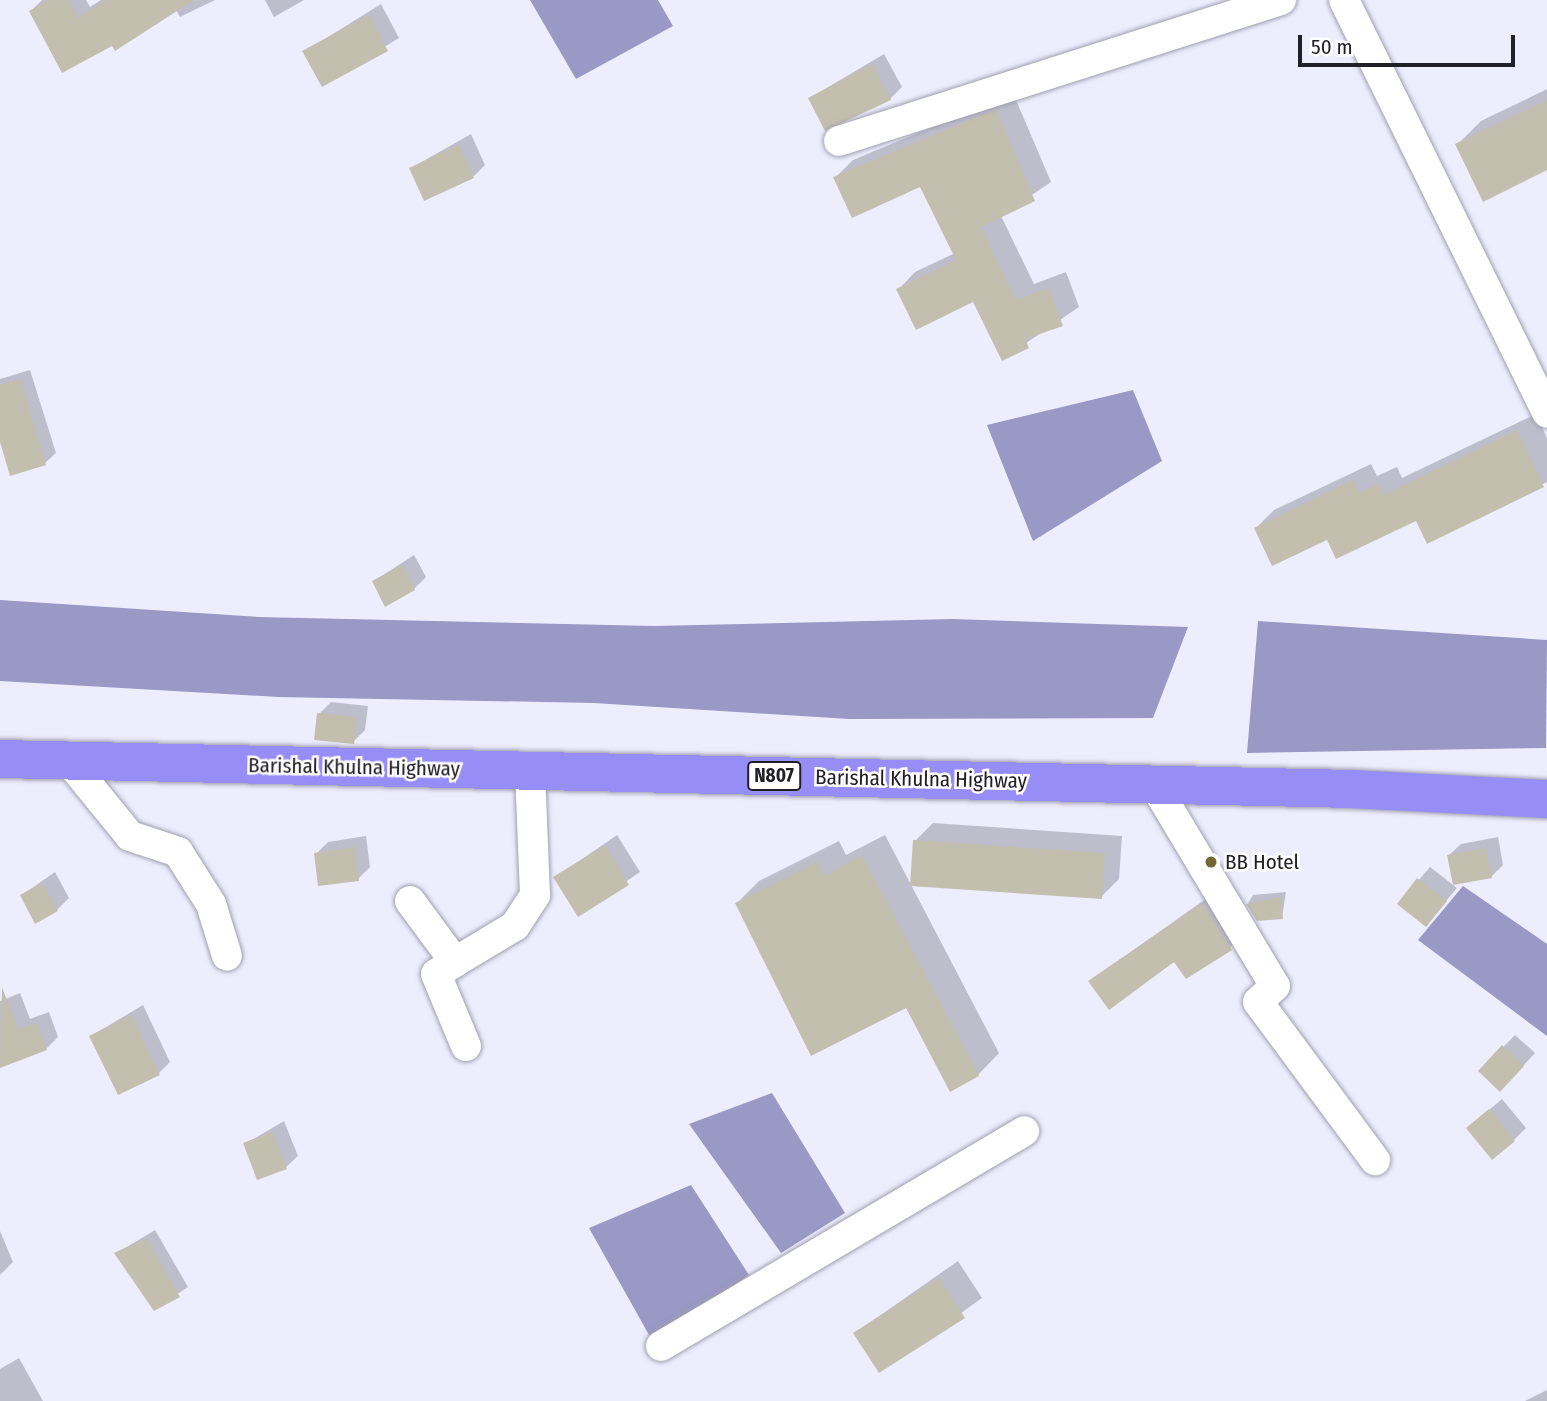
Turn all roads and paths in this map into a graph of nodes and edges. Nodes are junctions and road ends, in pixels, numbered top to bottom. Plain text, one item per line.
1 (1281, 0) edge
2 (1344, 0) edge
3 (839, 141) dead end
4 (1547, 413) edge
5 (0, 759) edge
6 (68, 760) junction
7 (530, 771) junction
8 (1154, 784) junction
9 (1547, 799) edge
10 (410, 901) dead end
11 (227, 956) dead end
12 (455, 962) junction
13 (466, 1046) dead end
14 (1024, 1131) dead end
15 (1375, 1160) dead end
16 (661, 1346) dead end

1 - 3 street
2 - 4 street
5 - 6 highway, Barishal Khulna Highway / N807
6 - 7 highway, Barishal Khulna Highway / N807
6 - 11 street
7 - 8 highway, Barishal Khulna Highway / N807
7 - 12 street
8 - 9 highway, Barishal Khulna Highway / N807
8 - 15 street
10 - 12 street
12 - 13 street
14 - 16 street

